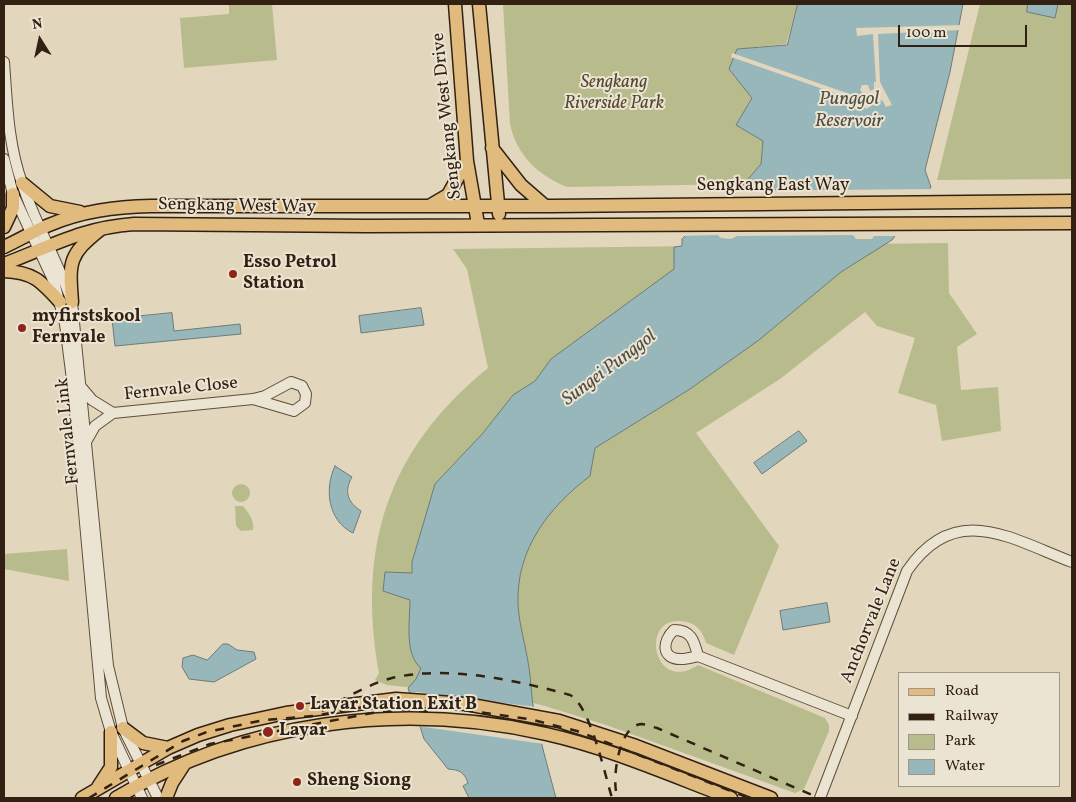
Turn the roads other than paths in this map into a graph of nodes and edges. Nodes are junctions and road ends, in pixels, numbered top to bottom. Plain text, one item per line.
1 (455, 4) edge
2 (479, 4) edge
3 (4, 62) edge
4 (492, 147) junction
5 (4, 159) edge
6 (467, 161) junction
7 (22, 183) junction
8 (13, 194) junction
9 (1072, 201) edge
10 (431, 205) junction
11 (475, 205) junction
12 (498, 205) junction
13 (548, 206) junction
14 (85, 213) junction
15 (1072, 222) edge
16 (478, 224) junction
17 (499, 224) junction
18 (105, 226) junction
19 (4, 227) edge
20 (37, 231) junction
21 (4, 247) edge
22 (45, 247) junction
23 (4, 264) edge
24 (4, 271) edge
25 (66, 302) junction
26 (81, 387) junction
27 (253, 399) junction
28 (113, 413) junction
29 (87, 440) junction
30 (1072, 562) edge
31 (698, 656) dead end
32 (852, 716) junction
33 (117, 730) junction
34 (168, 748) junction
35 (184, 763) junction
36 (139, 764) junction
37 (128, 771) junction
38 (147, 780) junction
39 (135, 786) junction
40 (96, 789) junction
41 (82, 798) edge
42 (116, 798) edge
43 (142, 798) edge
44 (158, 798) edge
45 (166, 798) edge
46 (731, 798) edge
47 (771, 798) edge
48 (820, 798) edge

1 - 6 main road, Sengkang West Drive
2 - 4 main road
3 - 7 street, Fernvale Link
4 - 12 main road
4 - 13 main road
5 - 8 street, Fernvale Link
6 - 10 main road
6 - 11 main road, Sengkang West Drive
7 - 14 main road
7 - 20 street, Fernvale Link
8 - 19 main road
8 - 20 street, Fernvale Link
9 - 13 main road, Sengkang East Way
10 - 11 main road, Sengkang West Way
10 - 14 main road, Sengkang West Way
11 - 12 main road, Sengkang East Way
11 - 16 main road, Sengkang West Drive
12 - 13 main road, Sengkang East Way
12 - 17 main road
14 - 20 main road, Sengkang West Way
15 - 17 main road, Sengkang East Way
16 - 17 main road, Sengkang East Way
16 - 18 main road, Sengkang West Way
18 - 22 main road, Sengkang West Way
18 - 25 main road
20 - 21 main road, Sengkang West Way
20 - 22 street, Fernvale Link
22 - 23 main road, Sengkang West Way
22 - 25 street, Fernvale Link
24 - 25 main road
25 - 26 street, Fernvale Link
25 - 33 street, Fernvale Link
26 - 28 street, Fernvale Close
26 - 29 street, Fernvale Link
27 - 27 street, Fernvale Close
27 - 28 street, Fernvale Close
28 - 29 street, Fernvale Close
29 - 33 street, Fernvale Link
30 - 32 street, Anchorvale Lane
31 - 32 street
32 - 48 street, Anchorvale Lane
33 - 34 main road
33 - 36 street, Fernvale Link
33 - 37 street, Fernvale Link
33 - 40 main road
34 - 36 main road
34 - 47 main road
35 - 38 main road
35 - 45 main road
35 - 46 main road
36 - 37 main road
36 - 38 street, Fernvale Link
37 - 39 street, Fernvale Link
37 - 40 main road
38 - 39 main road
38 - 44 street, Fernvale Link
39 - 42 main road
39 - 43 street, Fernvale Link
40 - 41 main road

